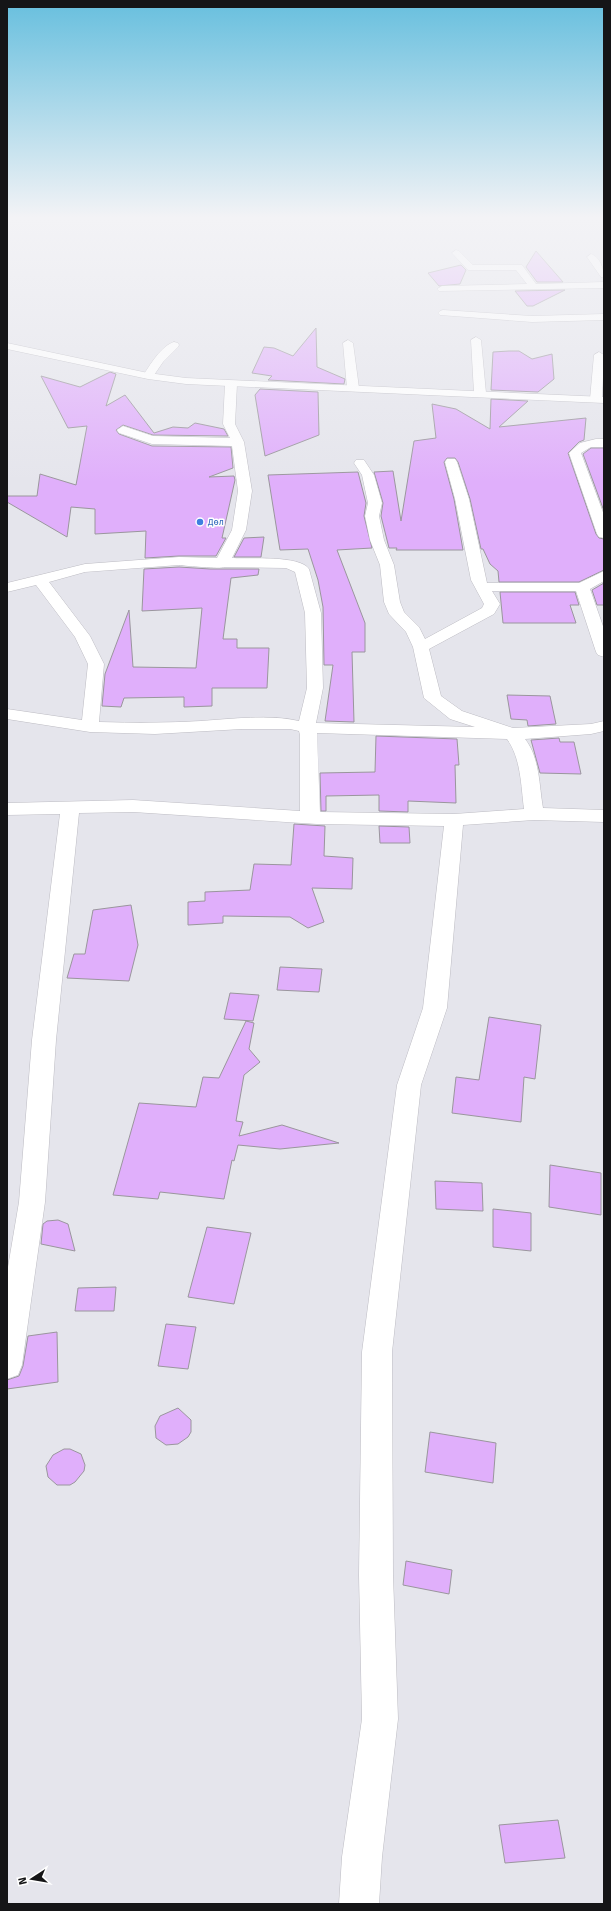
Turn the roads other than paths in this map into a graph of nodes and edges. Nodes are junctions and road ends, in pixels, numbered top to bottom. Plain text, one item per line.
1 (443, 313) dead end
2 (604, 316) edge
3 (476, 340) dead end
4 (348, 343) dead end
5 (174, 345) dead end
6 (7, 346) edge
7 (599, 355) dead end
8 (148, 376) junction
9 (231, 384) junction
10 (352, 388) junction
11 (480, 393) junction
12 (600, 400) edge
13 (124, 430) dead end
14 (238, 442) junction
15 (604, 443) edge
16 (451, 462) dead end
17 (360, 463) dead end
18 (604, 534) edge
19 (219, 564) junction
20 (604, 575) edge
21 (39, 579) junction
22 (482, 587) junction
23 (582, 587) junction
24 (7, 588) edge
25 (422, 647) junction
26 (604, 652) edge
27 (7, 714) edge
28 (604, 726) edge
29 (90, 727) junction
30 (306, 728) junction
31 (512, 734) junction
32 (70, 807) junction
33 (7, 810) edge
34 (534, 814) junction
35 (604, 816) edge
36 (310, 817) junction
37 (454, 820) junction
38 (7, 1365) edge
39 (359, 1904) edge

1 - 2 street
3 - 11 street
4 - 10 street
5 - 8 street
6 - 8 street
7 - 12 street
8 - 9 street
9 - 10 street
9 - 14 street
10 - 11 street
11 - 12 street
13 - 14 street
14 - 19 street
15 - 18 street
16 - 22 street
17 - 25 street
19 - 21 street
19 - 30 street
20 - 23 street
21 - 24 street
21 - 29 street
22 - 23 street
22 - 25 street
23 - 26 street
25 - 31 street
27 - 29 street
28 - 31 street
29 - 30 street
30 - 31 street
30 - 36 street
31 - 34 street
32 - 33 street
32 - 36 street
32 - 38 street
34 - 35 street
34 - 37 street
36 - 37 street
37 - 39 street

